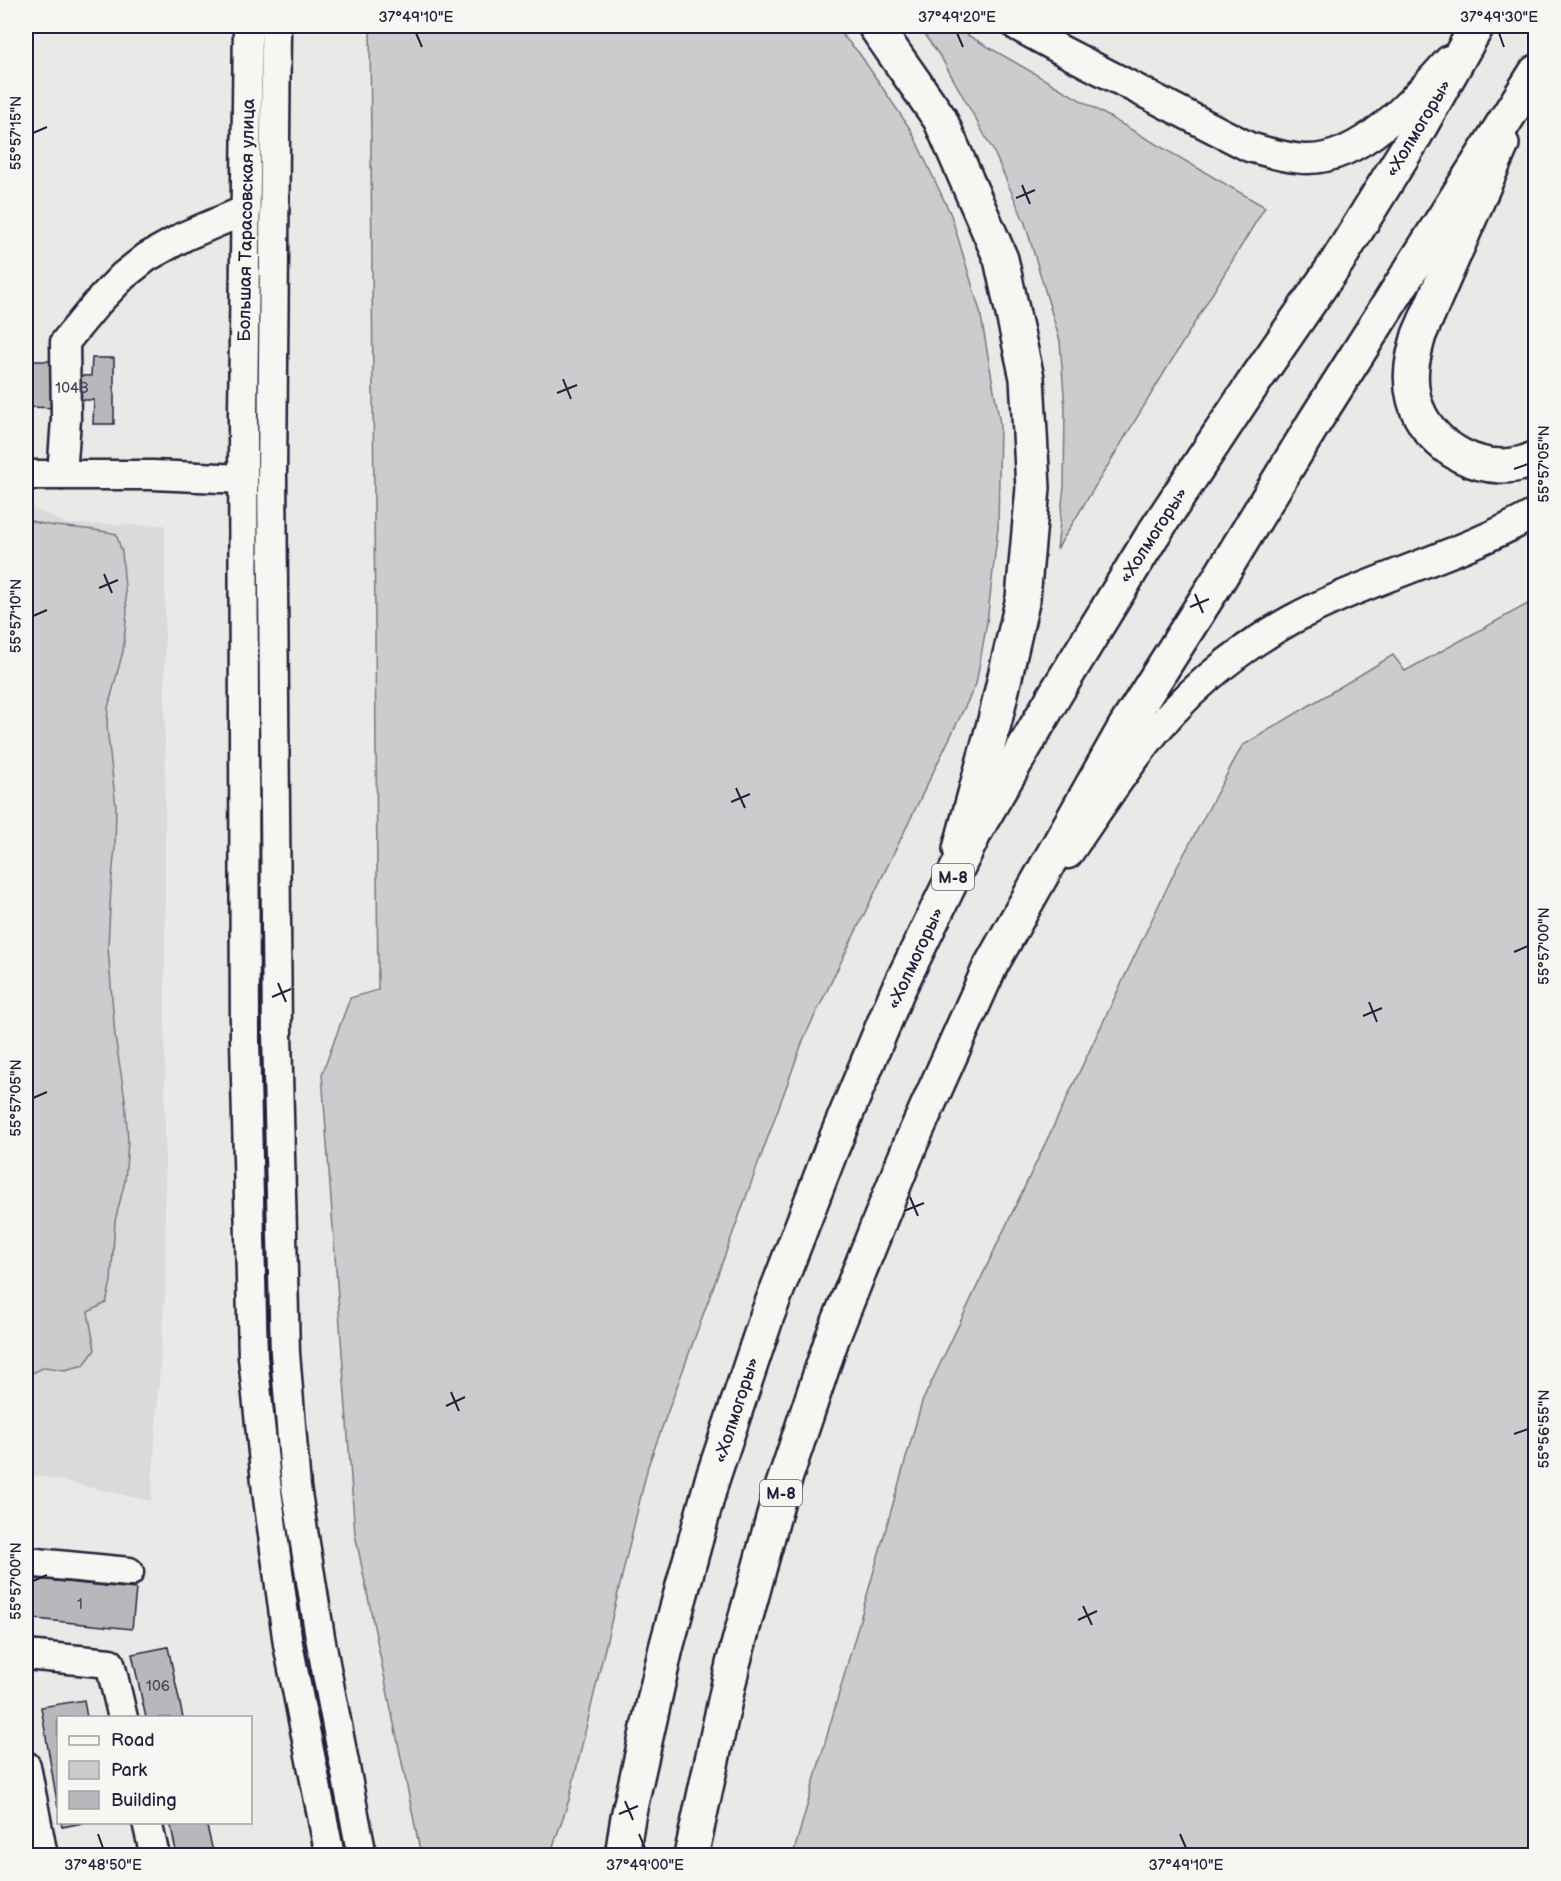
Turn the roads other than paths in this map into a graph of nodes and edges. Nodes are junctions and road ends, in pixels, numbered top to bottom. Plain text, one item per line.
1 (248, 26) edge
2 (276, 26) edge
3 (875, 26) edge
4 (1017, 26) edge
5 (1477, 27) edge
6 (1531, 80) edge
7 (246, 210) junction
8 (1536, 458) edge
9 (26, 475) edge
10 (62, 475) junction
11 (243, 479) junction
12 (1536, 513) edge
13 (951, 882) junction
14 (990, 967) junction
15 (26, 1562) edge
16 (129, 1572) dead end
17 (26, 1655) edge
18 (123, 1716) edge
19 (26, 1766) edge
20 (628, 1817) junction
21 (147, 1824) edge
22 (43, 1856) edge
23 (155, 1856) edge
24 (330, 1856) edge
25 (362, 1856) edge
26 (610, 1856) edge
27 (622, 1856) edge
28 (691, 1856) edge

1 - 7 street, Большая Тарасовская улица
2 - 25 street, Большая Тарасовская улица
3 - 13 main road
4 - 5 street
5 - 13 main road, «Холмогоры» / М-8
6 - 8 main road
6 - 14 main road, М-8
7 - 10 street
7 - 11 street, Большая Тарасовская улица
9 - 10 street
10 - 11 street
11 - 24 street, Большая Тарасовская улица
12 - 14 street
13 - 20 main road, «Холмогоры» / М-8
14 - 28 main road, М-8
15 - 16 street
17 - 18 street
19 - 22 street
20 - 26 street
20 - 27 main road, «Холмогоры» / М-8
21 - 23 street

